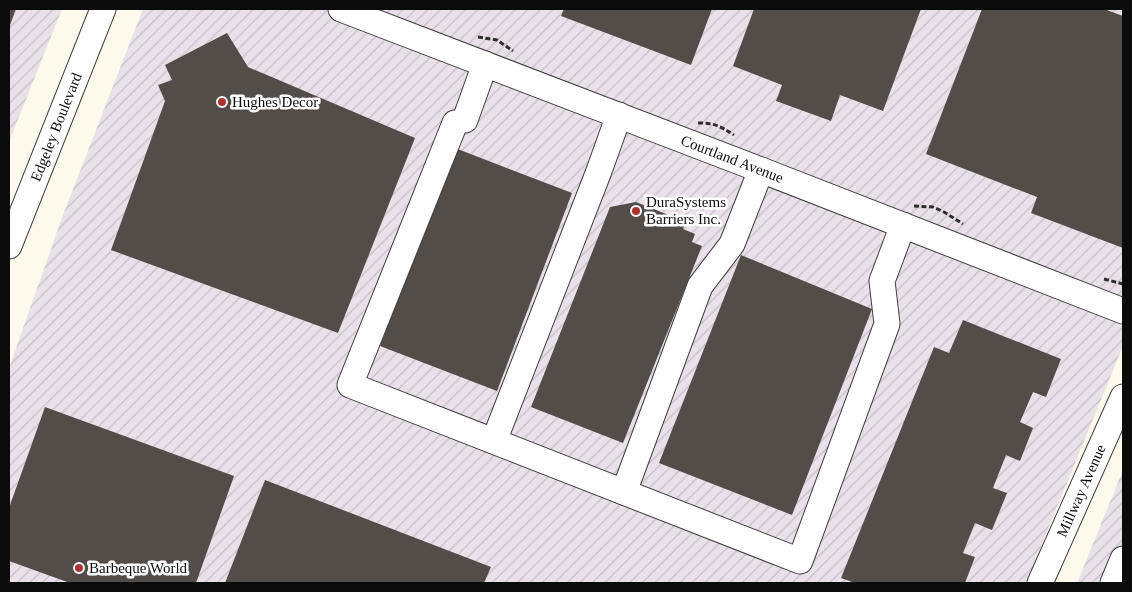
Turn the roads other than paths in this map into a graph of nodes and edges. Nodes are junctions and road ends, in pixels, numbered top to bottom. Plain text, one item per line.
1 (103, 9) edge
2 (341, 9) edge
3 (485, 64) junction
4 (619, 115) junction
5 (761, 170) junction
6 (903, 225) junction
7 (9, 246) edge
8 (1123, 311) edge
9 (1123, 397) edge
10 (494, 441) junction
11 (624, 492) junction
12 (1123, 559) edge
13 (1043, 583) edge
14 (1113, 583) edge

1 - 7 street, Edgeley Boulevard
2 - 3 street, Courtland Avenue
3 - 4 street, Courtland Avenue
3 - 10 street
4 - 5 street, Courtland Avenue
4 - 10 street
5 - 6 street, Courtland Avenue
5 - 11 street
6 - 8 street, Courtland Avenue
6 - 11 street
9 - 13 street, Millway Avenue
10 - 11 street
12 - 14 street

